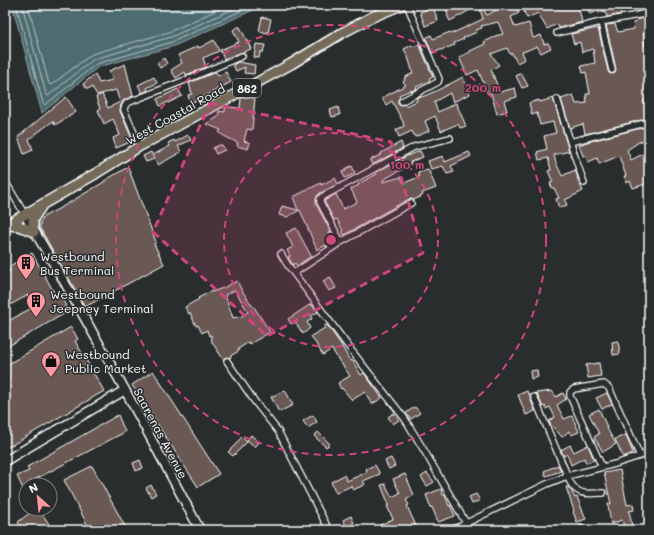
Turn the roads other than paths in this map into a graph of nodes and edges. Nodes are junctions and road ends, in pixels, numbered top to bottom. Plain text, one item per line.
1 (401, 5) edge
2 (407, 5) edge
3 (648, 14) edge
4 (601, 22) junction
5 (649, 22) edge
6 (557, 32) dead end
7 (242, 56) dead end
8 (612, 70) dead end
9 (557, 99) dead end
10 (402, 101) dead end
11 (649, 122) edge
12 (450, 138) dead end
13 (570, 142) junction
14 (140, 146) junction
15 (5, 181) edge
16 (584, 183) dead end
17 (411, 202) dead end
18 (43, 204) junction
19 (25, 215) junction
20 (6, 226) edge
21 (34, 230) junction
22 (341, 242) junction
23 (281, 254) dead end
24 (294, 273) junction
25 (227, 361) dead end
26 (125, 390) junction
27 (534, 397) dead end
28 (649, 453) edge
29 (640, 456) junction
30 (5, 461) edge
31 (602, 467) junction
32 (567, 476) junction
33 (603, 493) dead end
34 (466, 524) junction
35 (200, 530) edge
36 (329, 530) edge
37 (452, 530) edge

1 - 14 main road, West Coastal Road / 862
2 - 10 street
3 - 4 street
3 - 5 street
4 - 6 street
4 - 8 street
7 - 14 street
9 - 13 street
11 - 13 street
12 - 22 street
13 - 16 street
14 - 18 main road, West Coastal Road / 862
15 - 19 street, Saarenas Avenue
17 - 22 street
18 - 19 main road, West Coastal Road / 862
18 - 21 main road
19 - 20 main road, West Coastal Road / 862
19 - 21 main road, Saarenas Avenue
20 - 21 main road
21 - 26 main road, Saarenas Avenue
22 - 24 street
23 - 24 street
24 - 34 street
25 - 36 street
26 - 30 main road
26 - 35 main road, Saarenas Avenue
27 - 32 street
28 - 29 street
29 - 31 street
29 - 31 street
31 - 32 street
32 - 33 street
32 - 34 street
34 - 37 street

